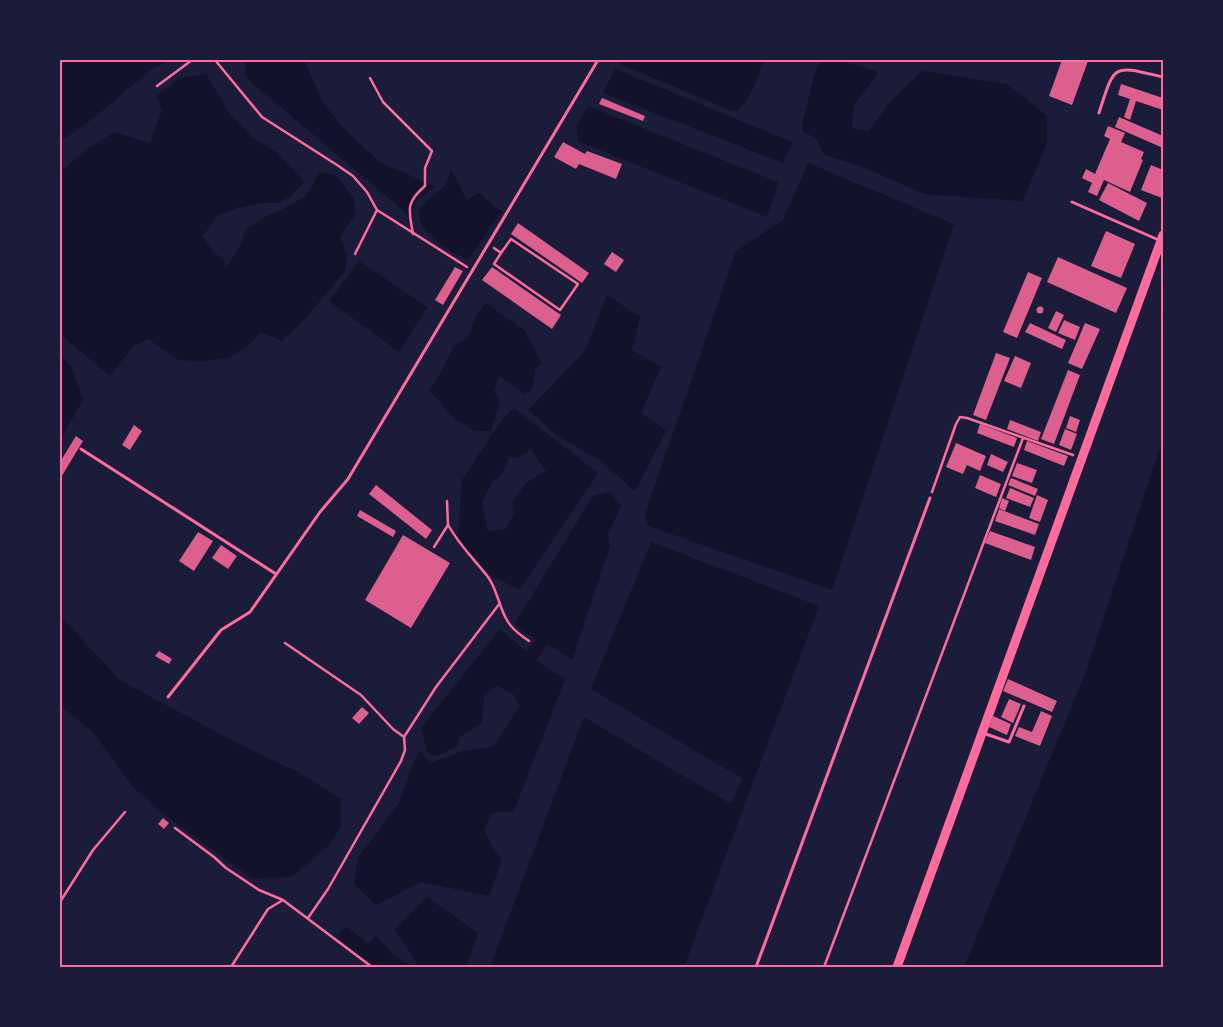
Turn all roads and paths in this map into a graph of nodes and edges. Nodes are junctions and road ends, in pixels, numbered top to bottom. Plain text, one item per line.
1 (192, 60) edge
2 (215, 60) edge
3 (598, 60) edge
4 (1163, 77) edge
5 (370, 78) dead end
6 (157, 86) dead end
7 (1099, 113) dead end
8 (1072, 202) dead end
9 (378, 210) junction
10 (413, 234) junction
11 (1162, 238) edge
12 (488, 245) junction
13 (501, 253) junction
14 (355, 254) dead end
15 (472, 271) junction
16 (1023, 438) junction
17 (81, 450) dead end
18 (1082, 458) junction
19 (930, 498) joint
20 (447, 501) dead end
21 (448, 525) junction
22 (434, 547) dead end
23 (276, 574) junction
24 (500, 603) junction
25 (529, 641) dead end
26 (285, 643) dead end
27 (168, 697) dead end
28 (1024, 706) dead end
29 (982, 732) junction
30 (404, 737) junction
31 (125, 812) dead end
32 (175, 828) dead end
33 (283, 900) junction
34 (60, 902) edge
35 (308, 918) junction
36 (231, 967) edge
37 (372, 967) edge
38 (756, 967) edge
39 (824, 967) edge
40 (897, 967) edge

1 - 6 path
2 - 9 path
3 - 12 lane
4 - 7 lane
5 - 10 path
8 - 11 lane
9 - 10 path
9 - 14 path
10 - 15 path
11 - 18 street
12 - 13 path
12 - 15 lane
13 - 13 path
15 - 23 lane
16 - 18 path
16 - 19 path
16 - 39 path
17 - 23 lane
18 - 29 street
19 - 38 lane
20 - 21 path
21 - 22 path
21 - 24 path
23 - 27 lane
24 - 25 path
24 - 30 path
26 - 30 path
28 - 29 lane
29 - 40 street
30 - 35 path
31 - 34 path
32 - 33 path
33 - 35 path
33 - 36 path
35 - 37 path

